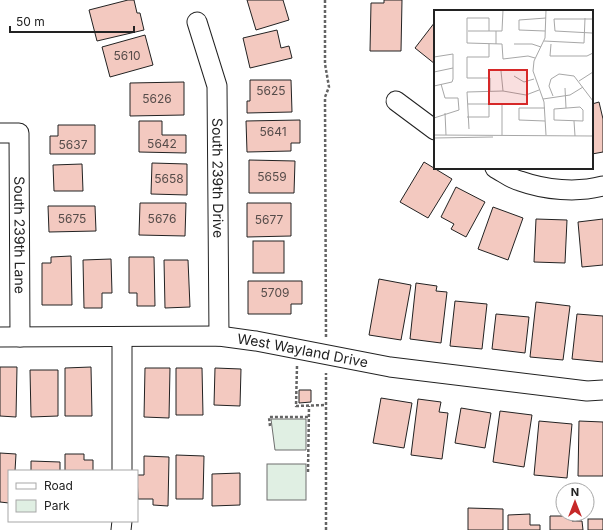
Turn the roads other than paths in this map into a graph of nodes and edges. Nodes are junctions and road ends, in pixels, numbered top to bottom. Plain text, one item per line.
1 (197, 22) dead end
2 (396, 101) dead end
3 (434, 129) edge
4 (0, 133) edge
5 (497, 169) edge
6 (603, 186) edge
7 (219, 336) junction
8 (0, 337) edge
9 (20, 337) junction
10 (122, 337) junction
11 (603, 390) edge
12 (122, 470) edge

1 - 7 street, South 239th Drive
2 - 3 street
4 - 9 street, South 239th Lane
5 - 6 street
7 - 10 street, West Wayland Drive
7 - 11 street, West Wayland Drive
8 - 9 street, West Wayland Drive
9 - 10 street, West Wayland Drive
10 - 12 street

